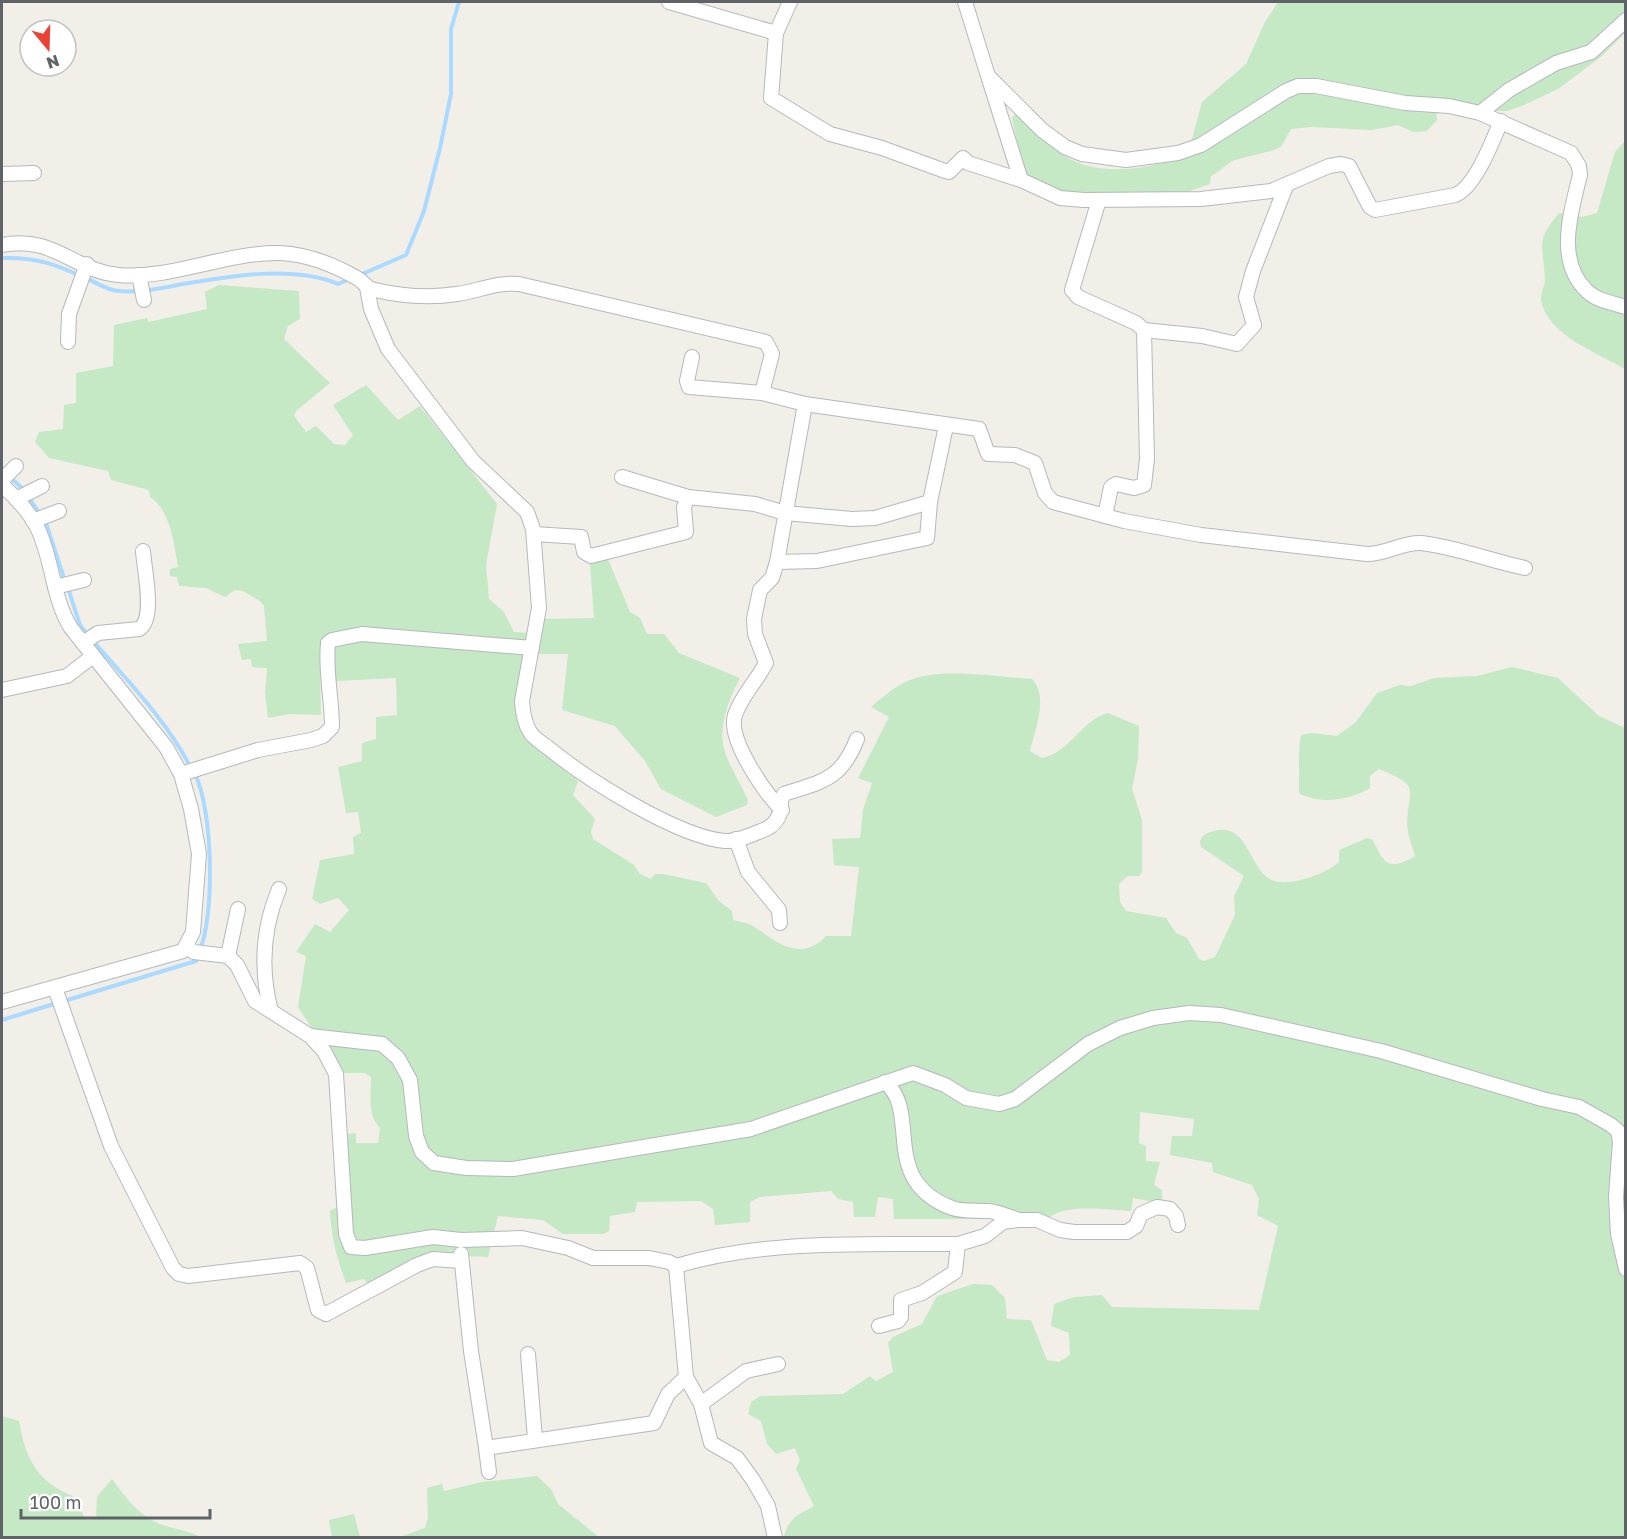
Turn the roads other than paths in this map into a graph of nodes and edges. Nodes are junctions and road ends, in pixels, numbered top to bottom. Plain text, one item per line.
1 (669, 2) edge
2 (790, 2) edge
3 (965, 2) edge
4 (1626, 20) edge
5 (776, 33) junction
6 (988, 76) junction
7 (1480, 112) junction
8 (1501, 121) junction
9 (34, 173) dead end
10 (2, 174) edge
11 (1021, 180) junction
12 (1286, 186) junction
13 (1099, 200) junction
14 (2, 245) edge
15 (84, 273) junction
16 (364, 283) junction
17 (1626, 307) edge
18 (1144, 330) junction
19 (68, 342) dead end
20 (692, 357) dead end
21 (762, 393) junction
22 (805, 404) junction
23 (946, 426) junction
24 (8, 475) edge
25 (622, 477) dead end
26 (688, 497) junction
27 (930, 502) junction
28 (785, 513) junction
29 (1105, 516) junction
30 (534, 534) junction
31 (143, 551) dead end
32 (777, 562) junction
33 (1524, 568) dead end
34 (90, 638) junction
35 (532, 648) junction
36 (93, 656) junction
37 (2, 690) edge
38 (857, 739) dead end
39 (191, 770) junction
40 (782, 810) junction
41 (736, 839) junction
42 (279, 889) dead end
43 (238, 909) dead end
44 (780, 923) dead end
45 (190, 950) junction
46 (228, 956) junction
47 (55, 990) junction
48 (2, 1002) edge
49 (271, 1011) junction
50 (310, 1036) junction
51 (885, 1082) junction
52 (1018, 1220) junction
53 (1178, 1225) dead end
54 (461, 1240) junction
55 (958, 1244) junction
56 (461, 1261) junction
57 (676, 1266) junction
58 (1626, 1269) edge
59 (879, 1326) dead end
60 (528, 1354) dead end
61 (778, 1364) dead end
62 (686, 1377) junction
63 (701, 1404) junction
64 (535, 1439) junction
65 (486, 1448) junction
66 (489, 1472) dead end
67 (775, 1538) edge

1 - 5 street
2 - 5 street
3 - 6 street
4 - 7 street
5 - 11 street
6 - 7 street
6 - 11 street
7 - 8 street
8 - 12 street
8 - 17 street
9 - 10 street
11 - 13 street
12 - 13 street
12 - 18 street
13 - 18 street
14 - 15 street
15 - 16 street
15 - 19 street
16 - 21 street
16 - 30 street
18 - 29 street
20 - 21 street
21 - 22 street
22 - 23 street
22 - 28 street
23 - 27 street
23 - 29 street
24 - 34 street
25 - 26 street
26 - 28 street
26 - 30 street
27 - 28 street
27 - 32 street
28 - 32 street
29 - 33 street
30 - 35 street
31 - 34 street
32 - 40 street
34 - 36 street
35 - 39 street
35 - 41 street
36 - 37 street
36 - 39 street
38 - 40 street
39 - 45 street
40 - 41 street
41 - 44 street
42 - 49 street
43 - 46 street
45 - 46 street
45 - 47 street
46 - 49 street
47 - 48 street
47 - 56 street
49 - 50 street
50 - 51 street
50 - 54 street
51 - 52 street
51 - 58 street
52 - 53 street
52 - 55 street
54 - 56 street
54 - 57 street
55 - 57 street
55 - 59 street
56 - 65 street
57 - 62 street
60 - 64 street
61 - 63 street
62 - 63 street
62 - 64 street
63 - 67 street
64 - 65 street
65 - 66 street

